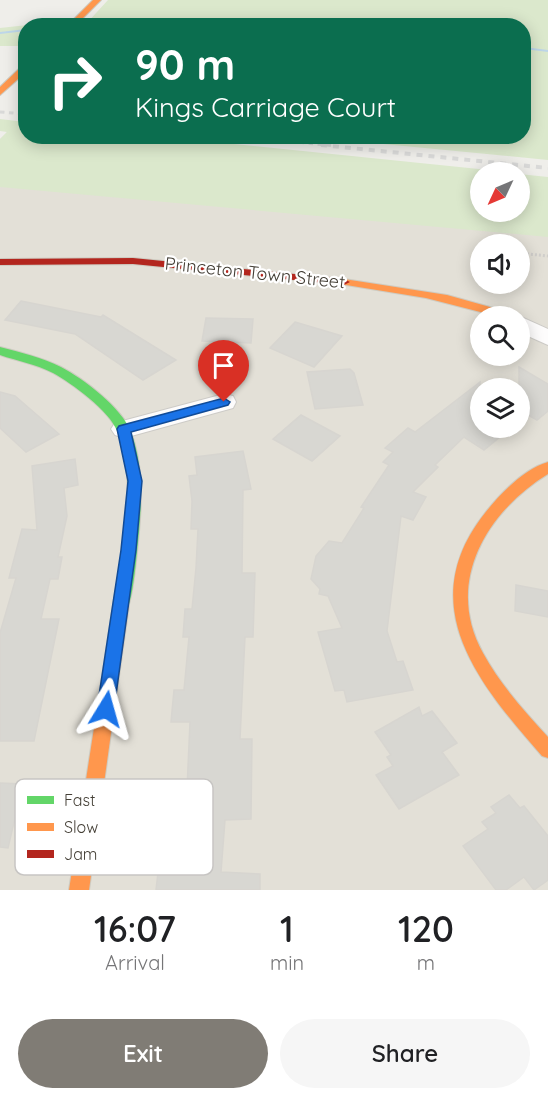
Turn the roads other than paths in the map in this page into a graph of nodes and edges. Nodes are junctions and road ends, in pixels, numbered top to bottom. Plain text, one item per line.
1 (97, 0) edge
2 (78, 18) edge
3 (18, 75) edge
4 (0, 92) edge
5 (1, 263) edge
6 (478, 306) edge
7 (530, 329) edge
8 (548, 338) edge
9 (0, 351) edge
10 (224, 402) dead end
11 (124, 429) junction
12 (548, 467) edge
13 (548, 750) edge
14 (95, 779) edge
15 (81, 875) edge
16 (79, 890) edge

1 - 2 street
3 - 4 street
5 - 6 street, Princeton Town Street
7 - 8 street
9 - 11 street
10 - 11 street
11 - 14 street
12 - 13 street
15 - 16 street

